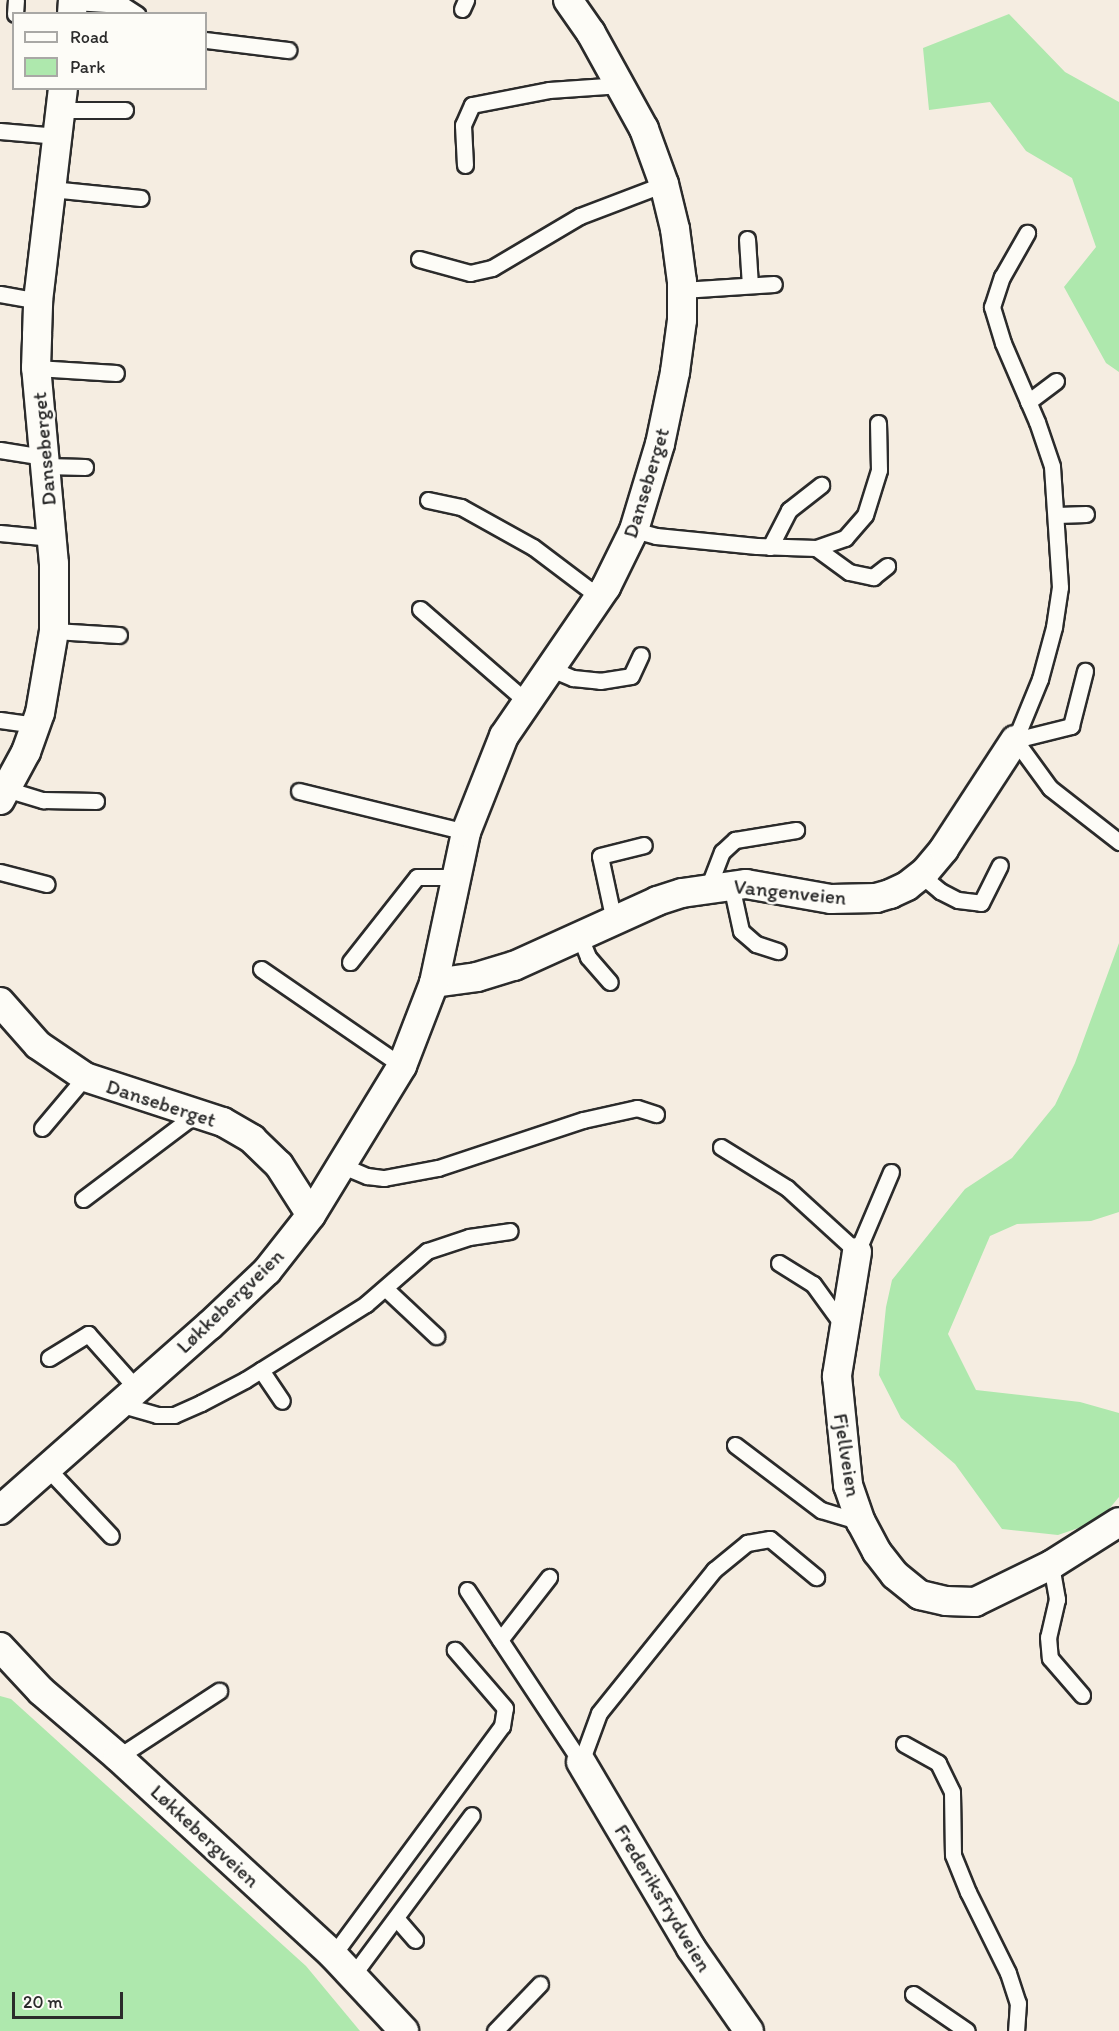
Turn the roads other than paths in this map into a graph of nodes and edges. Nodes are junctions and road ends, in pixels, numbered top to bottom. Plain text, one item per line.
1 (568, 0) edge
2 (123, 2) edge
3 (73, 5) edge
4 (135, 12) edge
5 (207, 40) edge
6 (288, 50) dead end
7 (621, 85) junction
8 (125, 110) dead end
9 (61, 112) edge
10 (0, 131) edge
11 (465, 165) dead end
12 (664, 184) junction
13 (51, 189) junction
14 (141, 198) dead end
15 (1027, 233) dead end
16 (747, 239) dead end
17 (419, 259) dead end
18 (774, 284) dead end
19 (750, 285) junction
20 (682, 290) junction
21 (0, 294) edge
22 (38, 301) junction
23 (36, 368) junction
24 (116, 373) dead end
25 (1056, 381) dead end
26 (1028, 402) junction
27 (878, 423) dead end
28 (0, 450) edge
29 (44, 462) junction
30 (84, 467) dead end
31 (821, 485) dead end
32 (428, 500) dead end
33 (1057, 514) junction
34 (1086, 514) dead end
35 (634, 530) junction
36 (0, 533) edge
37 (51, 538) junction
38 (770, 546) junction
39 (816, 548) junction
40 (887, 567) dead end
41 (599, 597) junction
42 (420, 609) dead end
43 (54, 632) junction
44 (119, 635) dead end
45 (641, 655) dead end
46 (549, 668) junction
47 (1085, 671) dead end
48 (526, 701) junction
49 (0, 720) edge
50 (36, 725) junction
51 (1015, 740) junction
52 (299, 790) dead end
53 (3, 795) edge
54 (96, 801) dead end
55 (796, 830) dead end
56 (466, 832) junction
57 (1119, 842) edge
58 (644, 845) dead end
59 (1000, 865) dead end
60 (0, 872) edge
61 (921, 875) junction
62 (456, 877) junction
63 (46, 884) dead end
64 (719, 886) junction
65 (614, 921) junction
66 (580, 937) junction
67 (778, 951) dead end
68 (350, 962) dead end
69 (261, 969) dead end
70 (610, 982) dead end
71 (434, 983) junction
72 (0, 1002) edge
73 (402, 1066) junction
74 (85, 1077) junction
75 (197, 1113) junction
76 (656, 1114) dead end
77 (42, 1128) dead end
78 (721, 1147) dead end
79 (343, 1166) junction
80 (891, 1172) dead end
81 (83, 1200) dead end
82 (311, 1215) junction
83 (510, 1231) dead end
84 (857, 1252) junction
85 (779, 1263) dead end
86 (386, 1289) junction
87 (844, 1327) junction
88 (436, 1336) dead end
89 (49, 1358) dead end
90 (261, 1370) junction
91 (128, 1397) junction
92 (282, 1401) dead end
93 (735, 1445) dead end
94 (47, 1468) junction
95 (0, 1510) edge
96 (861, 1522) junction
97 (1119, 1522) edge
98 (111, 1536) dead end
99 (1051, 1565) junction
100 (549, 1577) dead end
101 (816, 1577) dead end
102 (467, 1590) dead end
103 (500, 1640) junction
104 (0, 1647) edge
105 (455, 1650) dead end
106 (219, 1691) dead end
107 (1082, 1695) dead end
108 (904, 1744) dead end
109 (118, 1757) junction
110 (581, 1762) junction
111 (472, 1815) dead end
112 (396, 1918) junction
113 (415, 1940) dead end
114 (333, 1954) junction
115 (353, 1975) junction
116 (540, 1984) dead end
117 (913, 1994) dead end
118 (404, 2031) edge
119 (495, 2031) edge
120 (749, 2031) edge
121 (967, 2031) edge
122 (1016, 2031) edge

1 - 7 street, Danseberget
2 - 3 lane
2 - 4 lane
5 - 6 lane
7 - 11 lane
7 - 12 street, Danseberget
8 - 9 lane
9 - 10 lane
9 - 13 street, Danseberget
12 - 17 lane
12 - 20 street, Danseberget
13 - 14 lane
13 - 22 street, Danseberget
15 - 26 lane
16 - 19 lane
18 - 19 lane
19 - 20 lane
20 - 35 street, Danseberget
21 - 22 lane
22 - 23 street, Danseberget
23 - 24 lane
23 - 29 street, Danseberget
25 - 26 lane
26 - 33 lane
27 - 39 lane
28 - 29 lane
29 - 30 lane
29 - 37 street, Danseberget
31 - 38 lane
32 - 41 lane
33 - 34 lane
33 - 51 lane
35 - 38 lane
35 - 41 street, Danseberget
36 - 37 lane
37 - 43 street, Danseberget
38 - 39 lane
39 - 40 lane
41 - 46 street, Danseberget
42 - 48 lane
43 - 44 lane
43 - 50 street, Danseberget
45 - 46 lane
46 - 48 street, Danseberget
47 - 51 lane
48 - 56 street, Danseberget
49 - 50 lane
50 - 53 street, Danseberget
51 - 57 lane
51 - 61 street, Vangenveien
52 - 56 lane
53 - 54 lane
55 - 64 lane
56 - 62 street, Danseberget
58 - 65 lane
59 - 61 lane
60 - 63 lane
61 - 64 street, Vangenveien
62 - 68 lane
62 - 71 street, Danseberget
64 - 65 street, Vangenveien
64 - 67 lane
65 - 66 street, Vangenveien
66 - 70 lane
66 - 71 street, Vangenveien
69 - 73 lane
71 - 73 street, Løkkebergveien
72 - 74 street, Danseberget
73 - 79 street, Løkkebergveien
74 - 75 street, Danseberget
74 - 77 lane
75 - 81 lane
75 - 82 street, Danseberget
76 - 79 lane
78 - 84 lane
79 - 82 street, Løkkebergveien
80 - 84 lane
82 - 91 street, Løkkebergveien
83 - 86 lane
84 - 87 street, Fjellveien
85 - 87 lane
86 - 88 lane
86 - 90 lane
87 - 96 street, Fjellveien
89 - 91 lane
90 - 91 lane
90 - 92 lane
91 - 94 street, Løkkebergveien
93 - 96 lane
94 - 95 street, Løkkebergveien
94 - 98 lane
96 - 99 street, Fjellveien
97 - 99 street, Fjellveien
99 - 107 lane
100 - 103 lane
101 - 110 lane
102 - 103 lane
103 - 110 lane
104 - 109 street, Løkkebergveien
105 - 114 lane
106 - 109 lane
108 - 122 lane
109 - 114 street, Løkkebergveien
110 - 120 street, Frederiksfrydveien
111 - 112 lane
112 - 113 lane
112 - 115 lane
114 - 115 street, Løkkebergveien
115 - 118 street, Løkkebergveien
116 - 119 lane
117 - 121 lane

